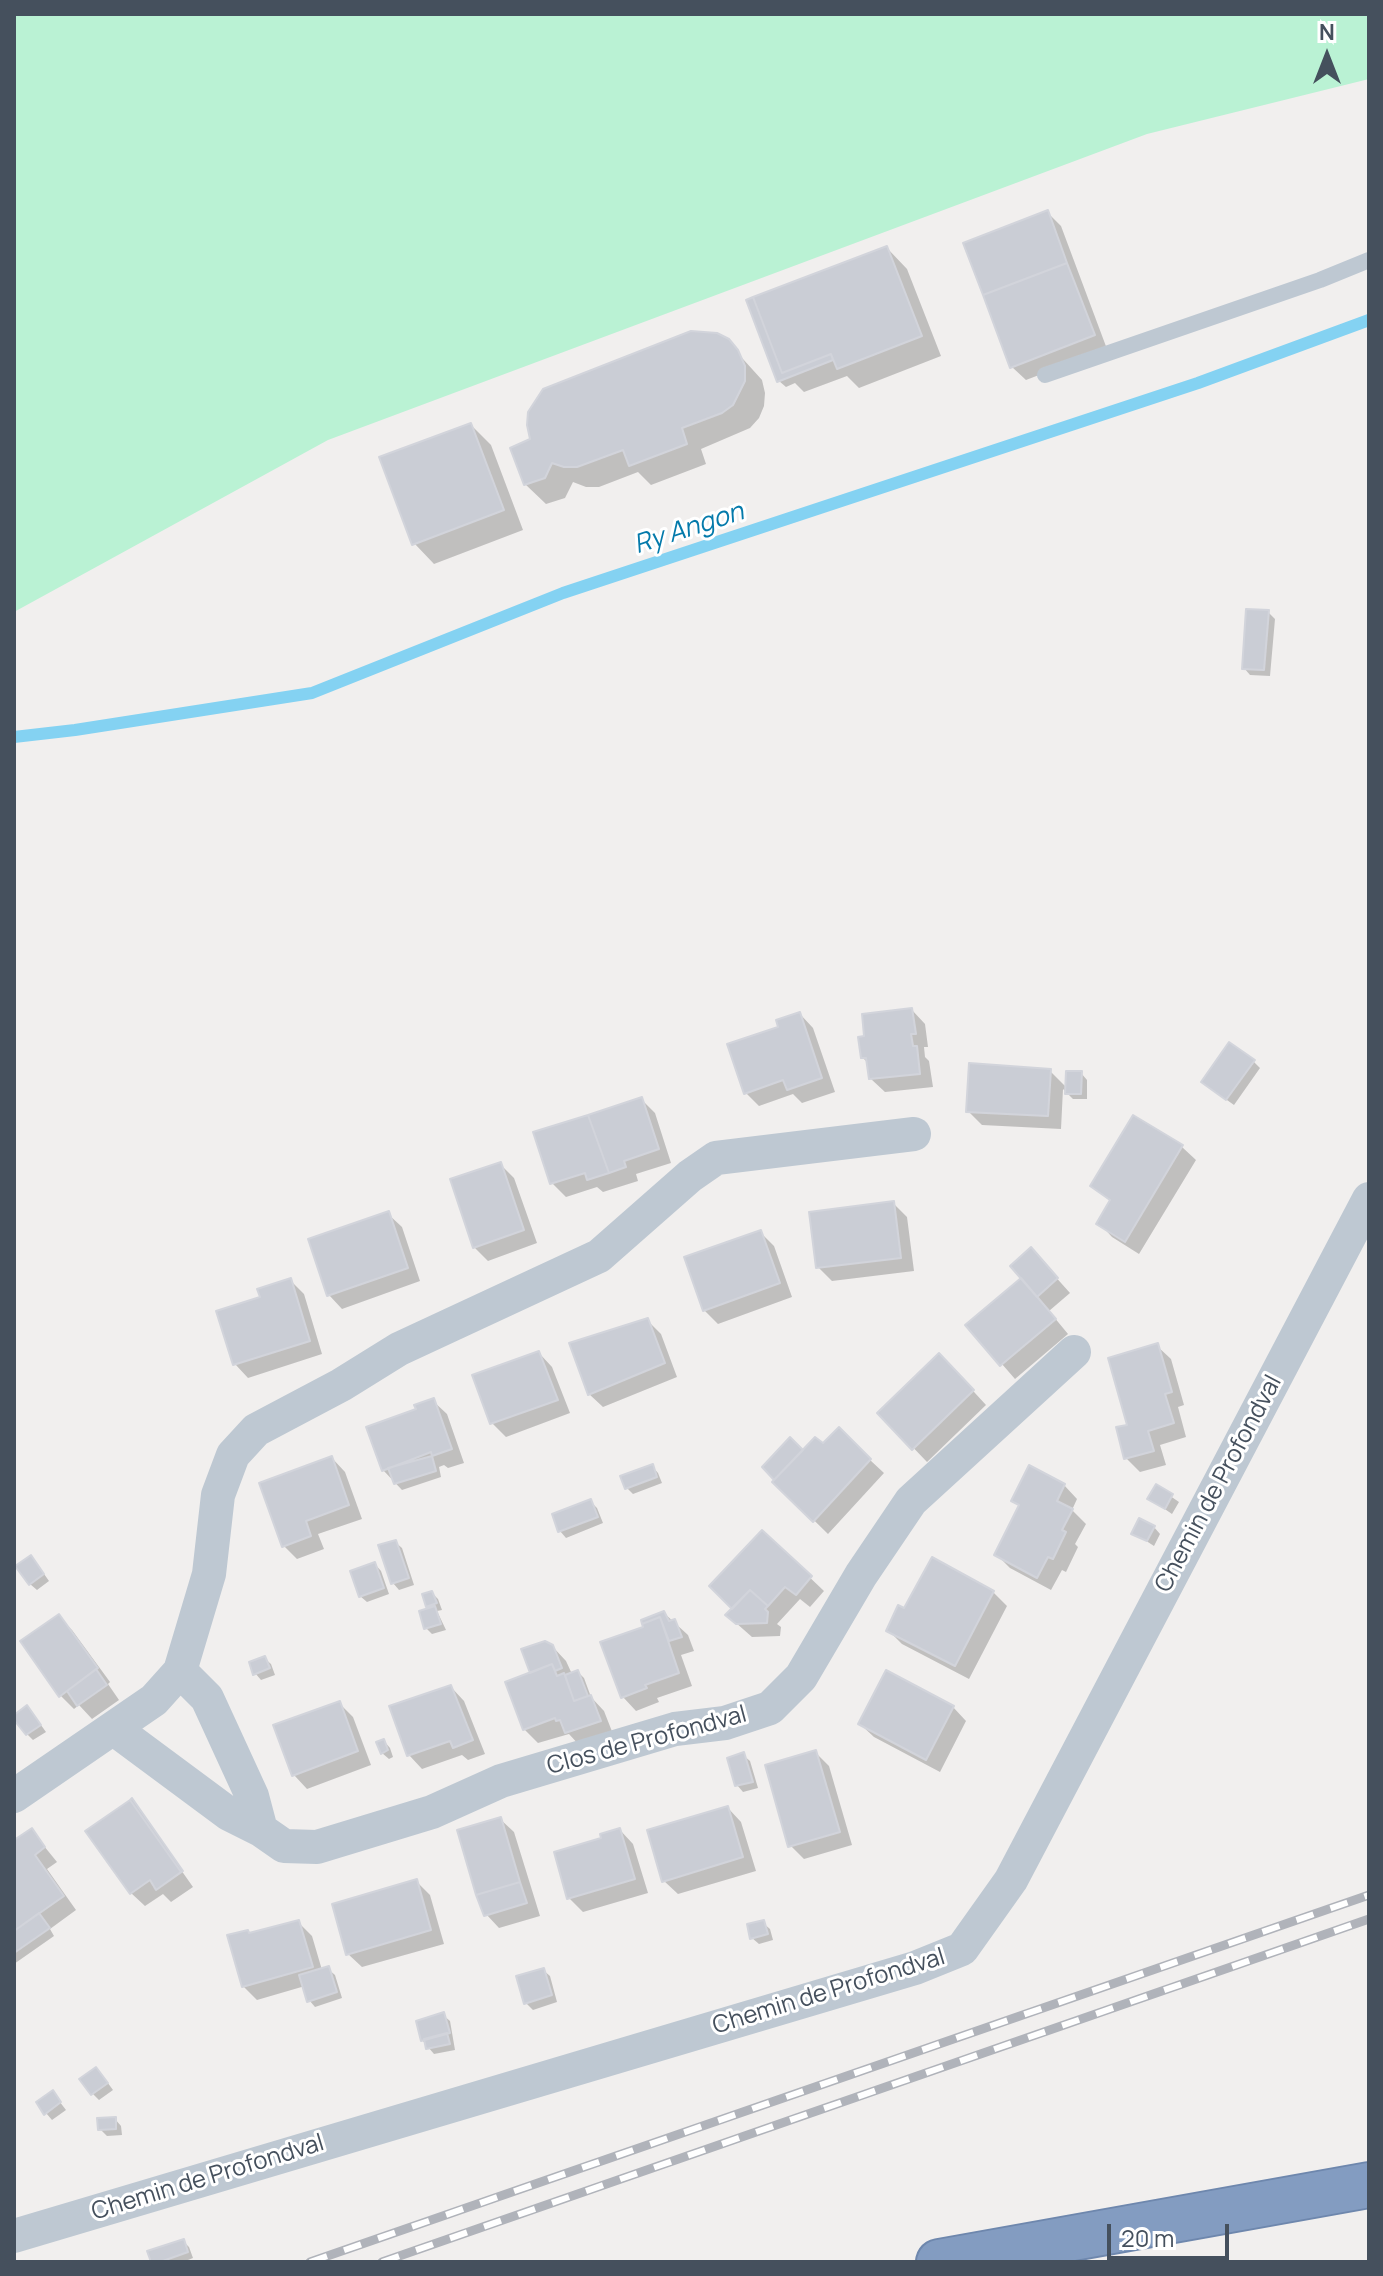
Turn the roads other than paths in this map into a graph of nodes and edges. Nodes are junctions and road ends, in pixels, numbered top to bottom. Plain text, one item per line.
1 (1369, 260) edge
2 (1045, 375) dead end
3 (914, 1134) dead end
4 (1369, 1199) edge
5 (1074, 1352) dead end
6 (180, 1671) junction
7 (113, 1728) junction
8 (14, 1796) edge
9 (261, 1830) junction
10 (1369, 2185) edge
11 (14, 2236) edge
12 (939, 2262) edge

1 - 2 lane
3 - 6 street
4 - 11 street, Chemin de Profondval
5 - 9 street, Clos de Profondval
6 - 7 street
6 - 9 street
7 - 8 street
7 - 9 street, Clos de Profondval
10 - 12 highway

